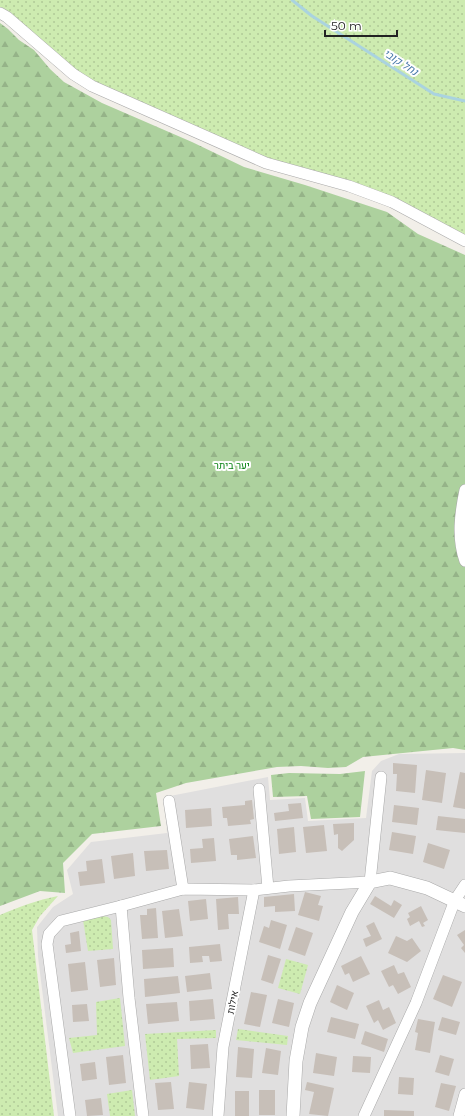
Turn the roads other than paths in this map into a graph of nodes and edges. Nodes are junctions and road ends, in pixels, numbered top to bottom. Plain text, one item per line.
1 (0, 13) edge
2 (465, 241) edge
3 (465, 490) edge
4 (465, 561) edge
5 (381, 777) dead end
6 (259, 789) dead end
7 (169, 801) dead end
8 (370, 882) junction
9 (465, 885) edge
10 (268, 888) junction
11 (183, 890) junction
12 (254, 890) junction
13 (460, 903) edge
14 (121, 906) junction
15 (465, 1094) edge
16 (70, 1116) edge
17 (143, 1116) edge
18 (218, 1116) edge
19 (293, 1116) edge
20 (364, 1116) edge
21 (459, 1116) edge

1 - 2 street
3 - 4 street
5 - 8 street
6 - 10 street
7 - 11 street
8 - 10 street
8 - 13 street
8 - 19 street
9 - 13 street
10 - 12 street
11 - 12 street
11 - 14 street
12 - 18 street, אילות
13 - 20 street
14 - 16 street
14 - 17 street
15 - 21 street

